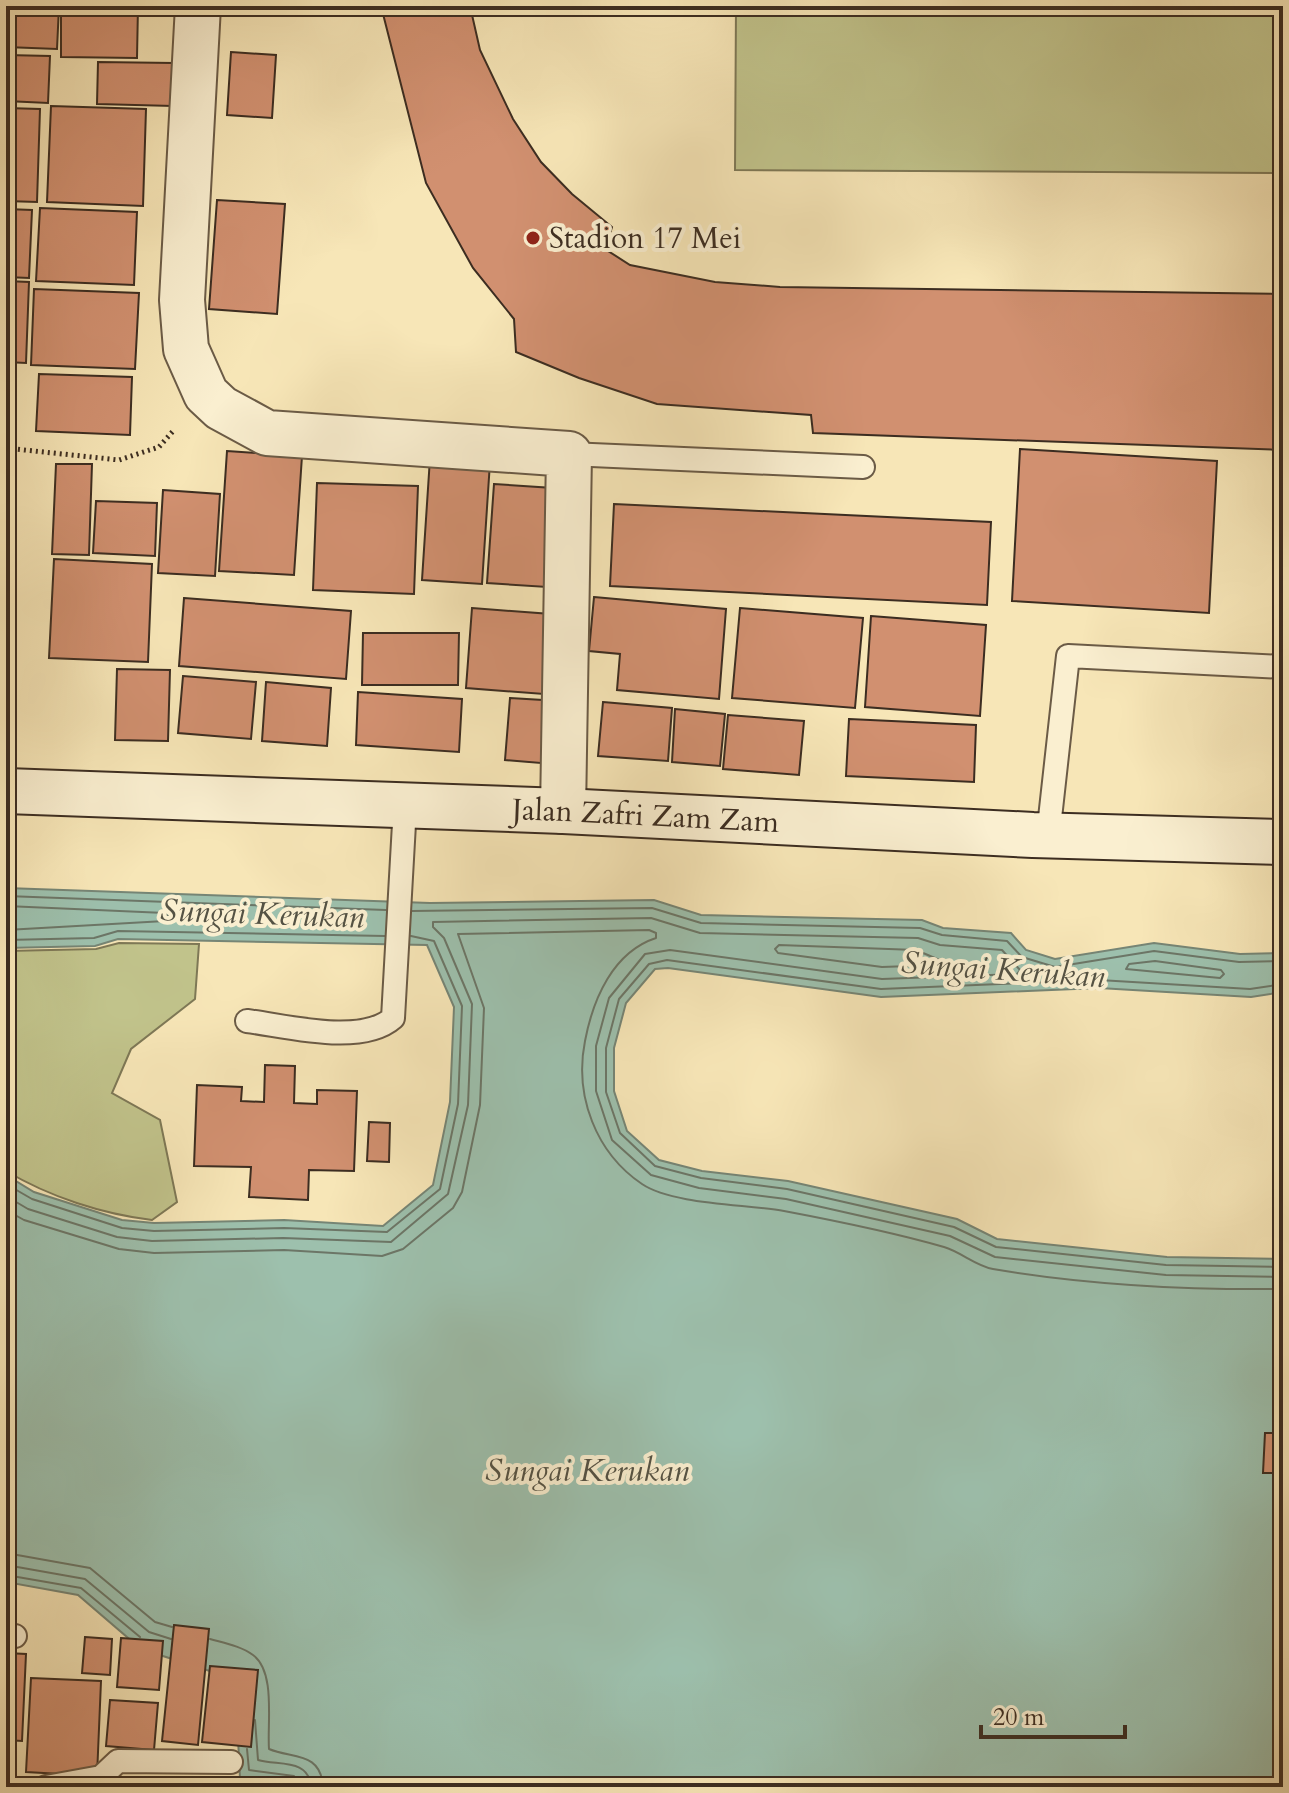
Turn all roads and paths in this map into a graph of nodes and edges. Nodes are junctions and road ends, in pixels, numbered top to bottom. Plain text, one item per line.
1 (198, 6) edge
2 (206, 394) junction
3 (6, 448) edge
4 (569, 454) junction
5 (863, 467) dead end
6 (1283, 667) edge
7 (6, 791) edge
8 (405, 806) junction
9 (563, 811) junction
10 (1048, 836) junction
11 (1283, 842) edge
12 (247, 1021) dead end
13 (231, 1762) dead end
14 (46, 1787) edge

1 - 2 main road
2 - 3 path
2 - 4 main road
4 - 5 lane
4 - 9 main road
6 - 10 lane
7 - 8 main road, Jalan Zafri Zam Zam
8 - 9 main road, Jalan Zafri Zam Zam
8 - 12 lane
9 - 10 main road, Jalan Zafri Zam Zam
10 - 11 main road, Jalan Zafri Zam Zam
13 - 14 lane

